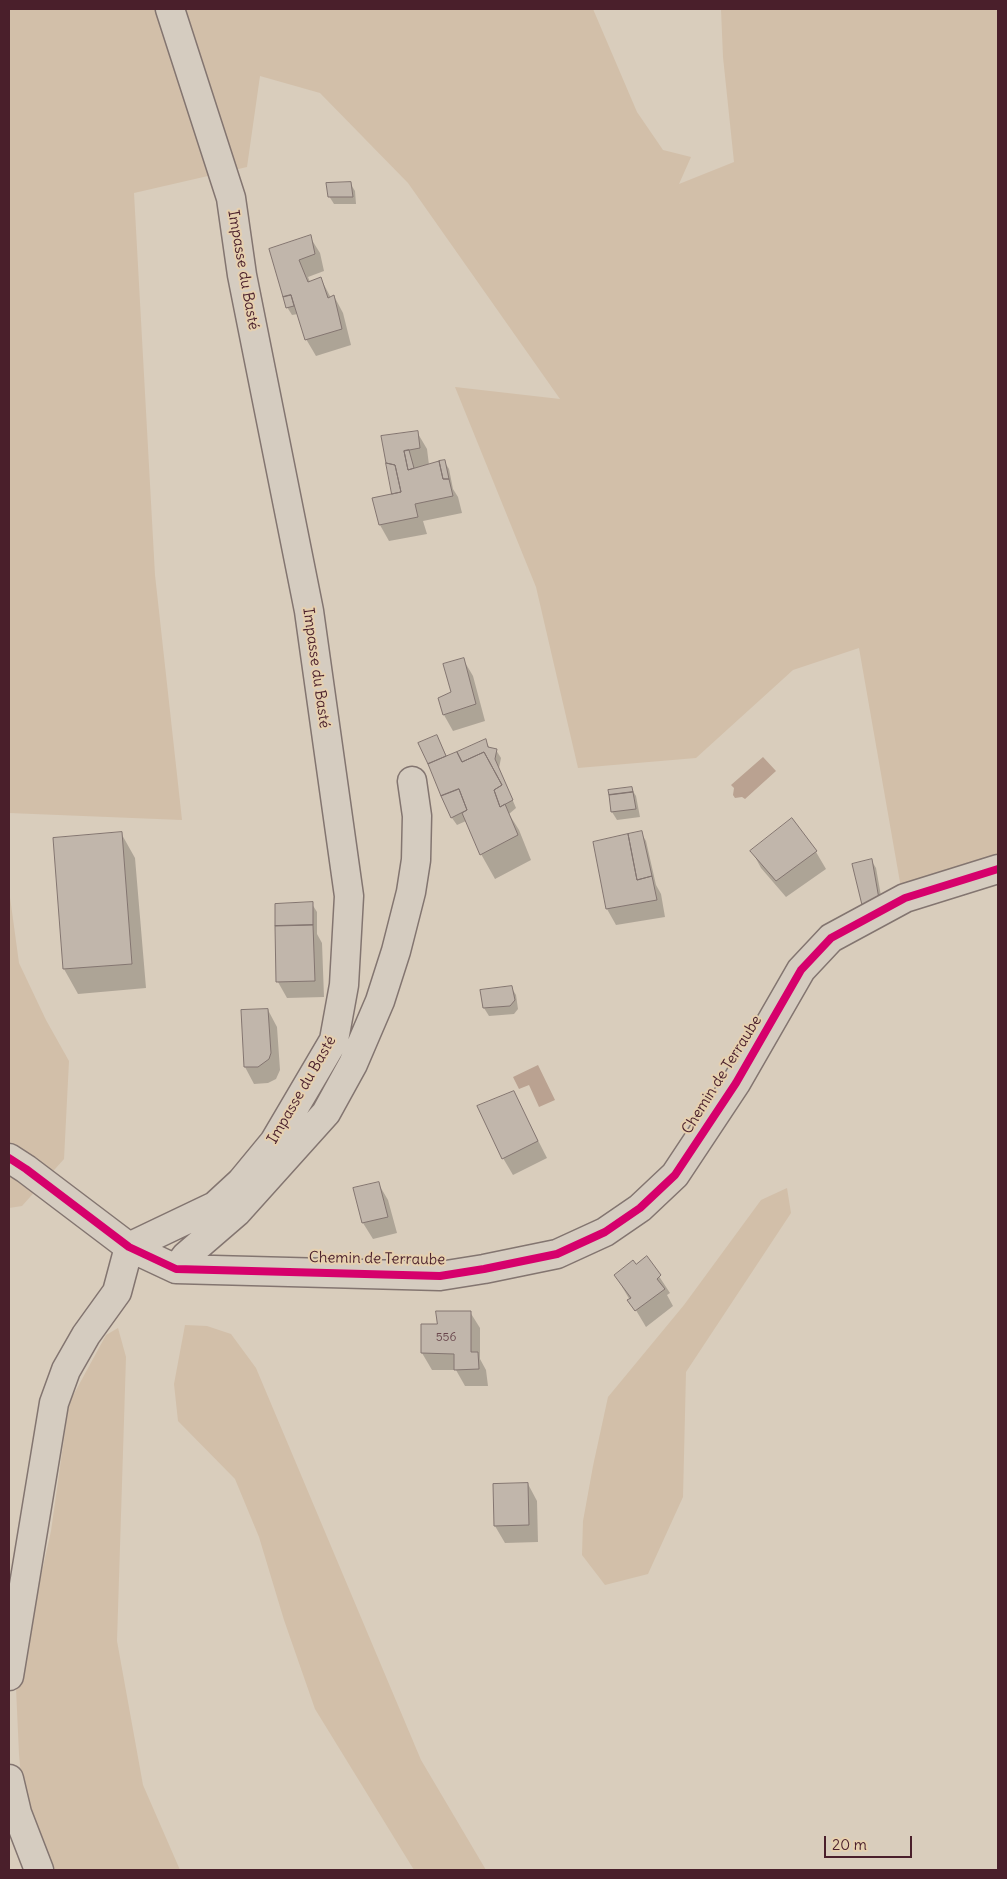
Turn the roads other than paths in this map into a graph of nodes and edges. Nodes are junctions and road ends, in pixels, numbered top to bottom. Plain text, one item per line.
1 (170, 9) edge
2 (412, 781) dead end
3 (998, 869) edge
4 (9, 1158) edge
5 (129, 1247) junction
6 (176, 1269) junction
7 (9, 1676) edge
8 (9, 1779) edge
9 (38, 1870) edge

1 - 5 street, Impasse du Basté
2 - 6 street
3 - 6 street, Chemin de Terraube
4 - 5 street, Chemin de Terraube
5 - 6 street, Chemin de Terraube
5 - 7 street
8 - 9 street

